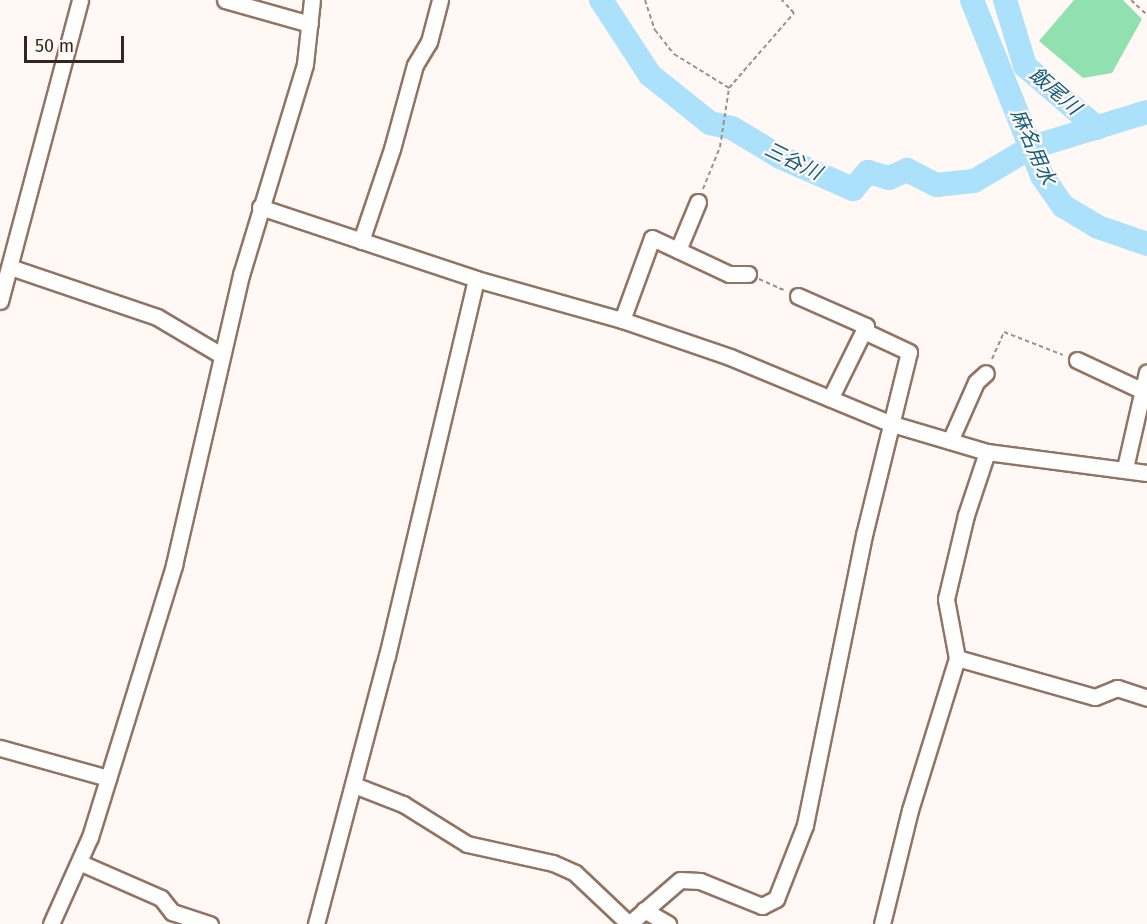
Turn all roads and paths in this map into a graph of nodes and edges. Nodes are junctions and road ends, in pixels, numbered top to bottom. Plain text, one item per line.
1 (80, 0) edge
2 (225, 0) edge
3 (312, 0) edge
4 (440, 0) edge
5 (645, 0) edge
6 (782, 0) edge
7 (1131, 0) edge
8 (1147, 15) edge
9 (310, 24) junction
10 (729, 88) junction
11 (698, 202) joint
12 (260, 207) junction
13 (361, 241) junction
14 (678, 250) junction
15 (10, 267) junction
16 (748, 274) joint
17 (476, 279) junction
18 (798, 296) joint
19 (0, 301) edge
20 (622, 320) junction
21 (864, 331) junction
22 (221, 355) junction
23 (1077, 360) joint
24 (1147, 372) edge
25 (986, 373) joint
26 (1141, 390) junction
27 (831, 399) junction
28 (889, 423) junction
29 (950, 441) junction
30 (987, 452) junction
31 (1125, 468) junction
32 (1147, 473) edge
33 (957, 658) junction
34 (1147, 698) edge
35 (0, 748) edge
36 (108, 778) junction
37 (354, 785) junction
38 (81, 863) junction
39 (644, 910) junction
40 (51, 924) edge
41 (210, 924) edge
42 (316, 924) edge
43 (629, 924) edge
44 (668, 924) edge
45 (882, 924) edge

1 - 15 street
2 - 9 street
3 - 9 street
4 - 13 street
5 - 10 path
6 - 10 path
7 - 8 path
9 - 12 street
10 - 11 path
11 - 14 street
12 - 13 street
12 - 22 street
13 - 17 street
14 - 16 street
14 - 20 street
15 - 19 street
15 - 22 street
16 - 18 path
17 - 20 street
17 - 37 street
18 - 21 street
20 - 27 street
21 - 27 street
21 - 28 street
22 - 36 street
23 - 25 path
23 - 26 street
24 - 26 street
25 - 29 street
26 - 31 street
27 - 28 street
28 - 29 street
28 - 39 street
29 - 30 street
30 - 31 street
30 - 33 street
31 - 32 street
33 - 34 street
33 - 45 street
35 - 36 street
36 - 38 street
37 - 42 street
37 - 43 street
38 - 40 street
38 - 41 street
39 - 43 street
39 - 44 street

